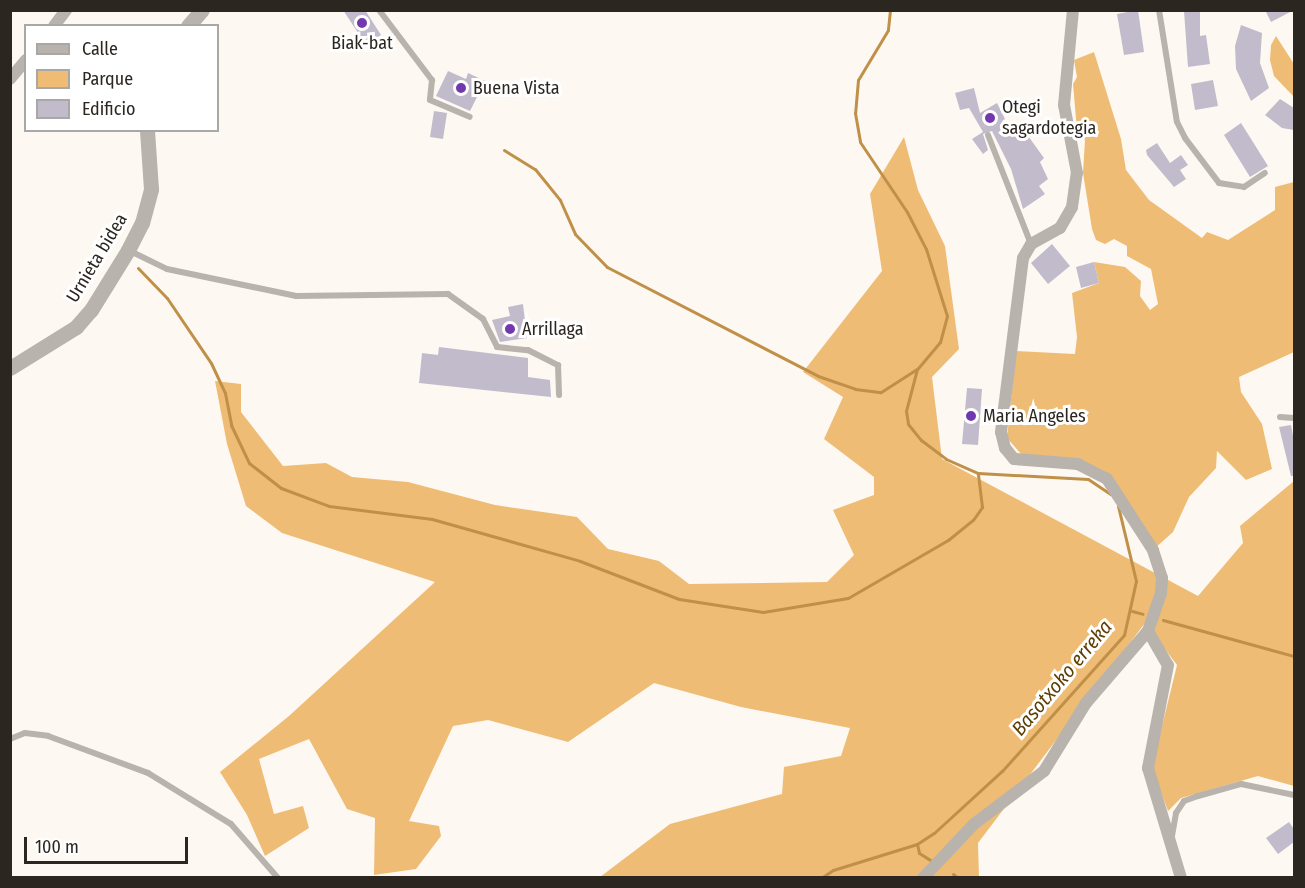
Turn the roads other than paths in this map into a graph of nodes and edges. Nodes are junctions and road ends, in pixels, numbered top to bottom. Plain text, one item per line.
1 (66, 10) edge
2 (202, 10) edge
3 (379, 10) edge
4 (1073, 10) edge
5 (1160, 10) edge
6 (56, 24) edge
7 (190, 24) edge
8 (24, 62) edge
9 (10, 79) edge
10 (470, 117) dead end
11 (147, 132) edge
12 (988, 135) dead end
13 (1265, 173) dead end
14 (1031, 244) junction
15 (129, 250) junction
16 (10, 369) edge
17 (560, 395) dead end
18 (1280, 417) dead end
19 (1294, 418) edge
20 (1148, 631) junction
21 (10, 739) edge
22 (1294, 795) edge
23 (1171, 842) junction
24 (278, 878) edge
25 (923, 878) edge
26 (1181, 878) edge

1 - 6 street
2 - 7 street
3 - 10 lane
4 - 14 street
5 - 13 lane
8 - 9 street
11 - 15 street, Urnieta bidea
12 - 14 lane
14 - 20 street
15 - 16 street, Urnieta bidea
15 - 17 lane
18 - 19 lane
20 - 23 street
20 - 25 street
21 - 24 lane
22 - 23 lane
23 - 26 street

